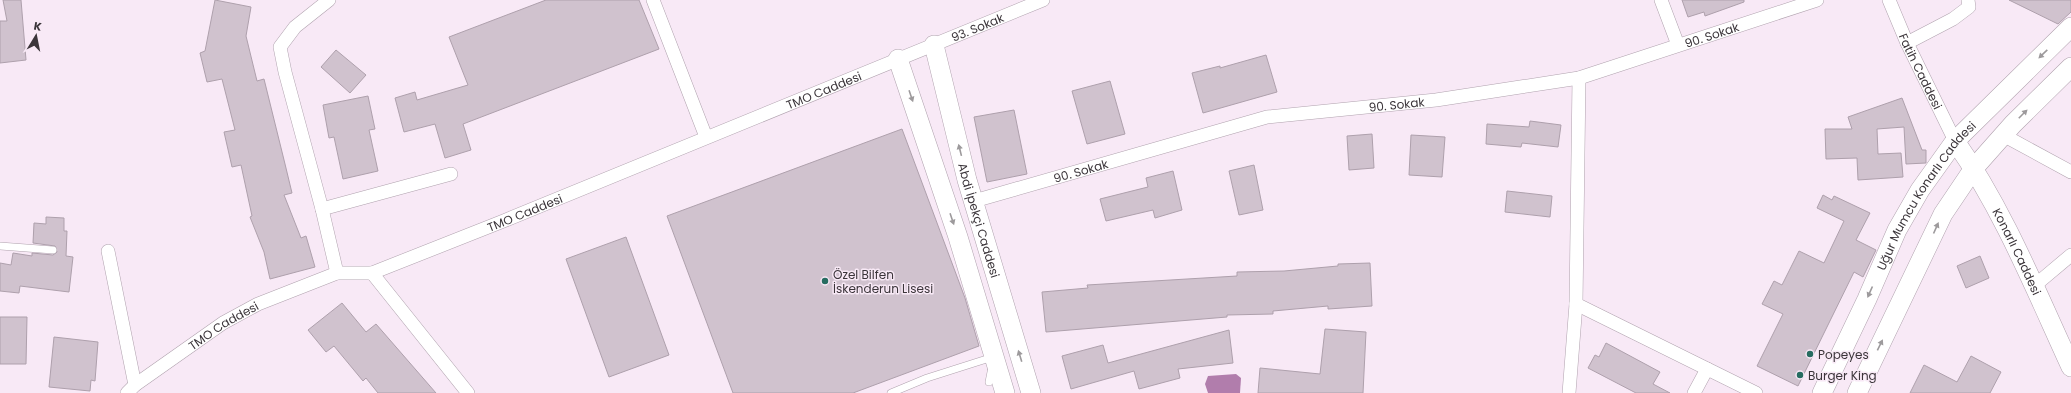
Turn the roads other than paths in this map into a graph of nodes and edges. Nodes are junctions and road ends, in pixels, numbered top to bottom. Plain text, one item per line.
1 (329, 0) edge
2 (653, 0) edge
3 (1043, 0) edge
4 (1661, 0) edge
5 (1817, 0) edge
6 (1889, 0) edge
7 (1968, 0) edge
8 (2071, 27) edge
9 (1907, 43) junction
10 (1678, 45) junction
11 (934, 46) junction
12 (898, 59) junction
13 (2071, 67) edge
14 (1579, 78) junction
15 (2003, 135) junction
16 (706, 137) junction
17 (1955, 141) junction
18 (1974, 168) junction
19 (2071, 172) edge
20 (451, 174) dead end
21 (974, 201) junction
22 (322, 209) junction
23 (0, 246) edge
24 (53, 250) dead end
25 (108, 252) dead end
26 (2071, 255) edge
27 (337, 273) junction
28 (372, 273) junction
29 (2033, 287) junction
30 (1576, 304) junction
31 (994, 356) junction
32 (2071, 367) edge
33 (1707, 369) junction
34 (989, 382) dead end
35 (132, 390) edge
36 (468, 393) edge
37 (891, 393) edge
38 (1005, 393) edge
39 (1031, 393) edge
40 (1569, 393) edge
41 (1694, 393) edge
42 (1756, 393) edge
43 (1822, 393) edge
44 (1857, 393) edge

1 - 22 street
2 - 16 street
3 - 11 street, 93. Sokak
4 - 10 street
5 - 10 street, 90. Sokak
6 - 9 street, Fatih Caddesi
7 - 9 street
8 -> 17 street, Uğur Mumcu Konarlı Caddesi
9 - 17 street, Fatih Caddesi
10 - 14 street, 90. Sokak
11 - 12 street, TMO Caddesi
21 -> 11 street, Abdi İpekçi Caddesi
12 - 16 street, TMO Caddesi
12 -> 31 street, Abdi İpekçi Caddesi
15 -> 13 street, Uğur Mumcu Konarlı Caddesi
14 - 21 street, 90. Sokak
14 - 30 street
15 - 18 street, Uğur Mumcu Konarlı Caddesi
15 - 19 street
16 - 28 street, TMO Caddesi
17 - 18 street, Konarlı Caddesi
17 -> 43 street, Uğur Mumcu Konarlı Caddesi
18 - 29 street, Konarlı Caddesi
44 -> 18 street, Uğur Mumcu Konarlı Caddesi
20 - 22 street
39 -> 21 street, Abdi İpekçi Caddesi
22 - 27 street
23 - 24 lane
25 - 35 street
26 - 29 street
27 - 28 street, TMO Caddesi
27 - 35 street, TMO Caddesi
28 - 36 street
29 - 32 street, Konarlı Caddesi
30 - 33 street
30 - 40 street
31 - 34 lane
31 - 37 lane
31 - 38 street, Abdi İpekçi Caddesi
33 - 41 street
33 - 42 street

